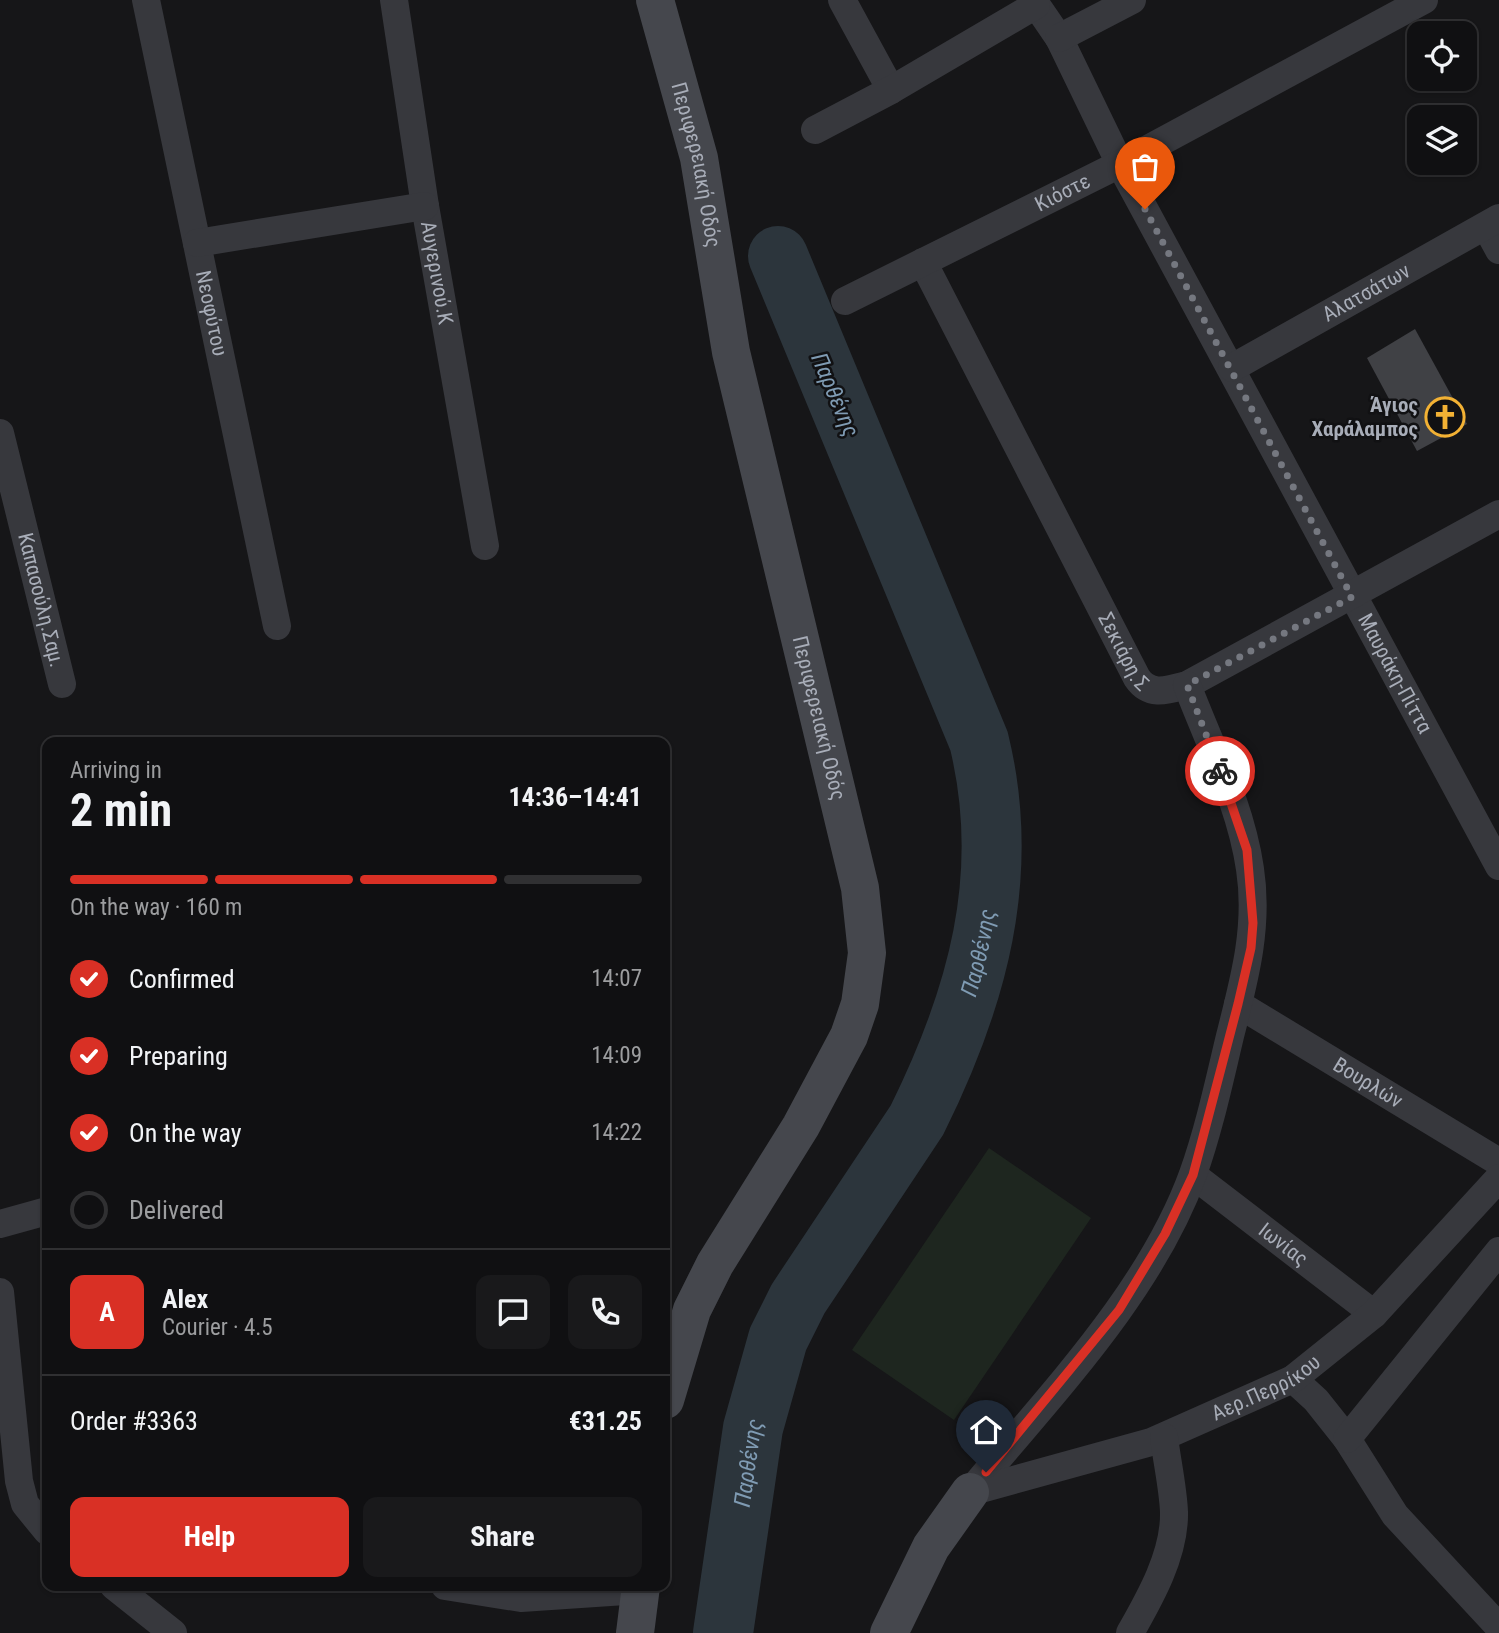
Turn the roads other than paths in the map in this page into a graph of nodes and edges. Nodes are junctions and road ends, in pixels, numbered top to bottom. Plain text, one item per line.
1 (146, 0) edge
2 (394, 0) edge
3 (655, 0) edge
4 (842, 0) edge
5 (1132, 0) edge
6 (1424, 0) edge
7 (1035, 3) edge
8 (1059, 38) junction
9 (891, 90) junction
10 (815, 130) dead end
11 (1120, 164) junction
12 (425, 206) junction
13 (1495, 232) edge
14 (197, 243) junction
15 (923, 262) junction
16 (845, 300) dead end
17 (1232, 368) junction
18 (0, 433) edge
19 (1496, 522) edge
20 (485, 547) dead end
21 (1352, 597) junction
22 (277, 626) dead end
23 (62, 684) dead end
24 (1187, 685) junction
25 (1499, 866) edge
26 (1238, 1004) junction
27 (1499, 1162) edge
28 (1193, 1175) junction
29 (1499, 1178) edge
30 (42, 1212) edge
31 (0, 1224) edge
32 (1499, 1253) edge
33 (0, 1292) edge
34 (1374, 1314) junction
35 (1293, 1380) junction
36 (670, 1382) edge
37 (1164, 1437) junction
38 (1347, 1439) junction
39 (970, 1492) junction
40 (42, 1525) edge
41 (120, 1591) edge
42 (476, 1591) edge
43 (605, 1591) edge
44 (641, 1591) edge
45 (1496, 1615) edge
46 (173, 1633) edge
47 (635, 1633) edge
48 (889, 1633) edge
49 (1129, 1633) edge

1 - 14 street, Νεοφύτου
2 - 12 street, Αυγερινού.Κ
3 - 36 main road, Περιφερειακή Οδός
4 - 9 street
5 - 8 street
6 - 11 street, Κιόστε
7 - 8 street, Μαυράκη-Πίττα
7 - 9 street
8 - 11 street, Μαυράκη-Πίττα
9 - 10 street
11 - 15 street, Κιόστε
11 - 17 street, Μαυράκη-Πίττα
12 - 14 street
12 - 20 street, Αυγερινού.Κ
13 - 17 street, Αλατσάτων
14 - 22 street, Νεοφύτου
15 - 16 street, Κιόστε
15 - 24 street, Σεκιάρη.Σ
17 - 21 street, Μαυράκη-Πίττα
18 - 23 street, Καπασούλη.Σαμ.
19 - 21 street
21 - 24 street
21 - 25 street, Μαυράκη-Πίττα
24 - 26 street, Σεκιάρη.Σ
26 - 27 street, Βουρλών
26 - 28 street, Σεκιάρη.Σ
28 - 34 street, Ιωνίας
28 - 39 street, Σεκιάρη.Σ
29 - 34 street, Αερ.Περρίκου
30 - 31 street
32 - 38 street
33 - 40 street
34 - 35 street, Αερ.Περρίκου
35 - 37 street, Αερ.Περρίκου
35 - 38 street
37 - 39 street, Αερ.Περρίκου
37 - 49 street
38 - 45 street
39 - 48 main road
41 - 46 street
42 - 43 street
44 - 47 main road

